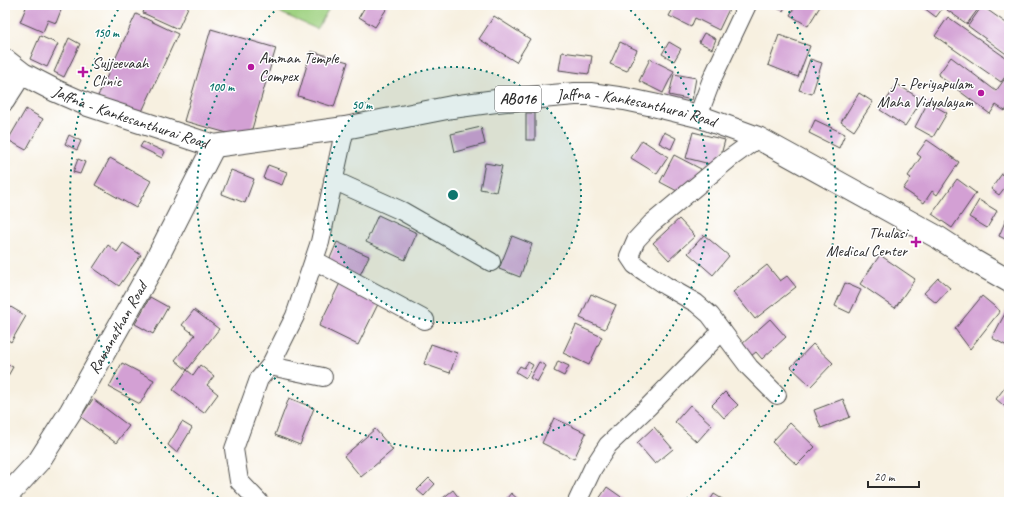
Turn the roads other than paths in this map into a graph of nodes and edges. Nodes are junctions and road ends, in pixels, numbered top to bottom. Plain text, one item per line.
1 (748, 5) edge
2 (5, 60) edge
3 (23, 74) junction
4 (5, 102) edge
5 (698, 116) junction
6 (345, 128) junction
7 (758, 138) junction
8 (214, 146) junction
9 (333, 180) junction
10 (314, 260) junction
11 (491, 262) dead end
12 (1009, 281) edge
13 (425, 320) dead end
14 (722, 331) junction
15 (270, 366) junction
16 (323, 378) dead end
17 (777, 395) dead end
18 (5, 498) edge
19 (258, 502) edge
20 (577, 502) edge

1 - 5 street
2 - 3 main road, Jaffna - Kankesanthurai Road / AB016
3 - 4 street
3 - 8 main road, Jaffna - Kankesanthurai Road / AB016
5 - 6 main road, Jaffna - Kankesanthurai Road / AB016
5 - 7 main road, Jaffna - Kankesanthurai Road / AB016
6 - 8 main road, Jaffna - Kankesanthurai Road / AB016
6 - 9 street
7 - 12 main road, Jaffna - Kankesanthurai Road / AB016
7 - 14 street
8 - 18 main road, Ramanathan Road
9 - 10 street
9 - 11 street
10 - 13 street
10 - 15 street
14 - 17 street
14 - 20 street
15 - 16 street
15 - 19 street

